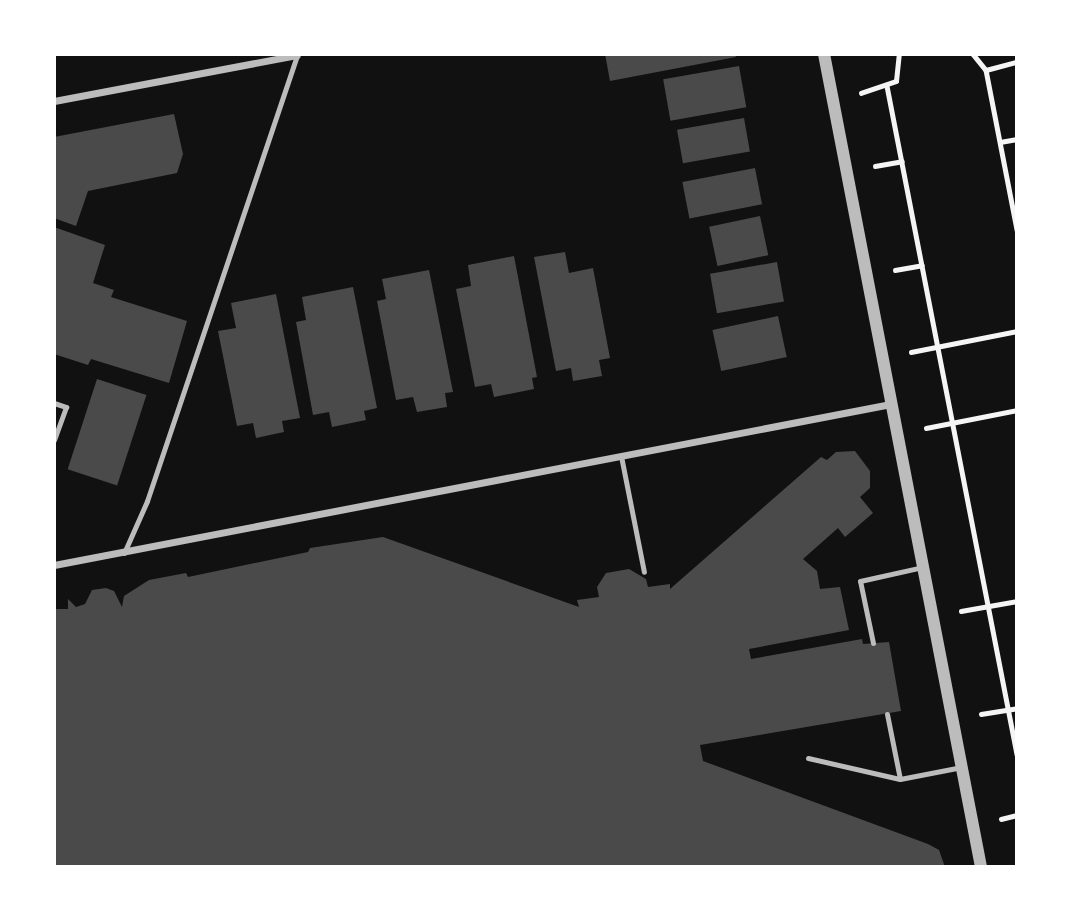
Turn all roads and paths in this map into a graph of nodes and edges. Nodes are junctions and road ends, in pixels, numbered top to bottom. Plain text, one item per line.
1 (299, 54) edge
2 (824, 54) edge
3 (899, 54) edge
4 (973, 54) edge
5 (1015, 62) dead end
6 (986, 69) junction
7 (887, 86) junction
8 (860, 93) dead end
9 (54, 101) edge
10 (1017, 139) edge
11 (1000, 142) junction
12 (902, 161) junction
13 (875, 166) dead end
14 (1017, 230) edge
15 (922, 265) junction
16 (895, 270) dead end
17 (1017, 331) edge
18 (938, 347) junction
19 (911, 352) dead end
20 (54, 403) edge
21 (891, 404) junction
22 (1017, 410) edge
23 (953, 422) junction
24 (926, 428) dead end
25 (54, 440) edge
26 (621, 456) junction
27 (124, 553) junction
28 (54, 565) edge
29 (923, 567) junction
30 (644, 572) dead end
31 (1017, 601) edge
32 (988, 606) junction
33 (961, 611) dead end
34 (873, 643) dead end
35 (1017, 708) edge
36 (1008, 709) junction
37 (887, 714) dead end
38 (981, 714) dead end
39 (1017, 754) edge
40 (808, 758) dead end
41 (962, 767) junction
42 (900, 779) junction
43 (1017, 815) edge
44 (1001, 819) dead end
45 (982, 867) edge

1 - 9 street
1 - 27 lane
2 - 21 street
3 - 7 path
4 - 6 path
5 - 6 path
6 - 11 path
7 - 8 path
7 - 12 path
10 - 11 path
11 - 14 path
12 - 13 path
12 - 15 path
15 - 16 path
15 - 18 path
17 - 18 path
18 - 19 path
18 - 23 path
20 - 25 lane
21 - 26 street
21 - 29 street
22 - 23 path
23 - 24 path
23 - 32 path
26 - 27 street
26 - 30 lane
27 - 28 street
29 - 34 lane
29 - 41 street
31 - 32 path
32 - 33 path
32 - 36 path
35 - 36 path
36 - 38 path
36 - 39 path
37 - 42 lane
40 - 42 lane
41 - 42 lane
41 - 45 street
43 - 44 path

